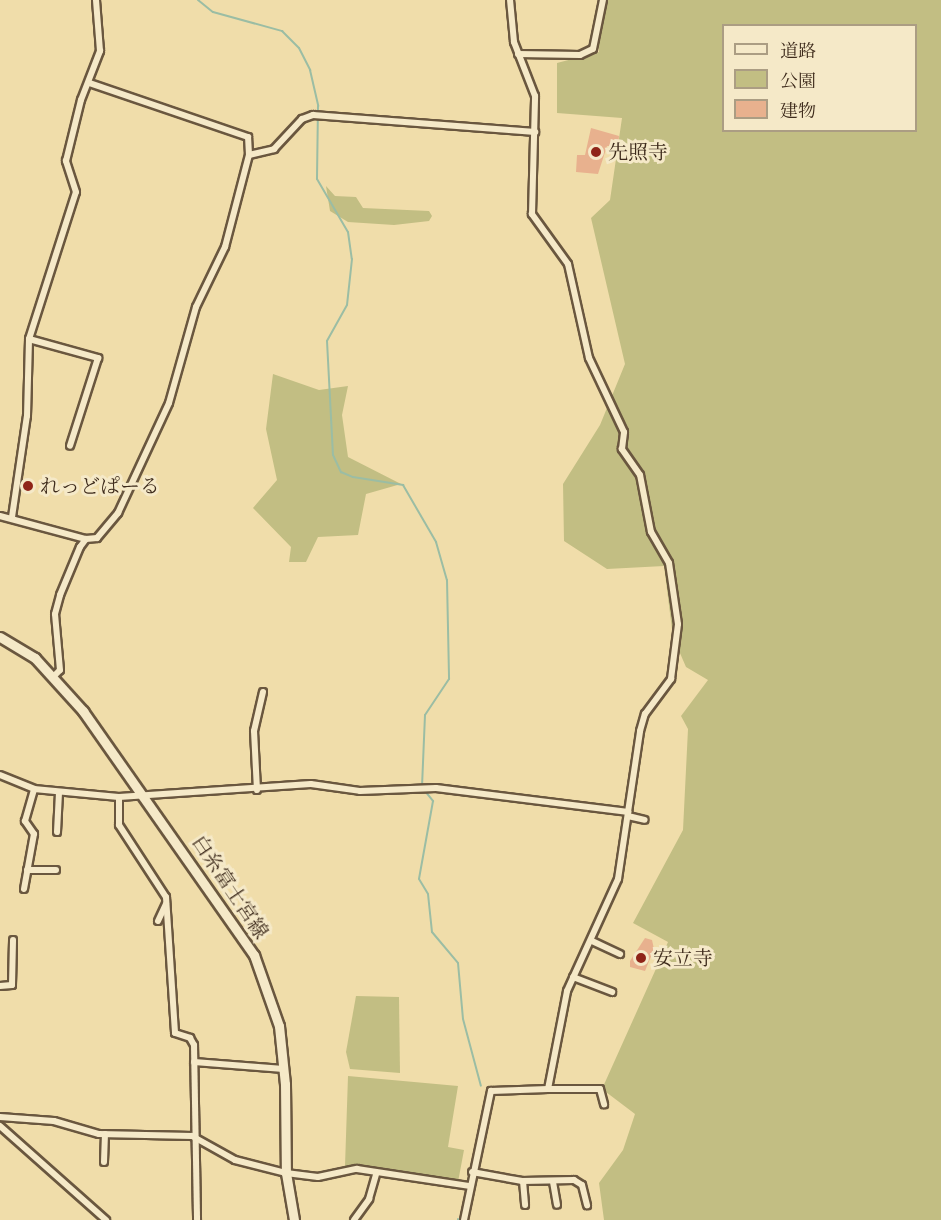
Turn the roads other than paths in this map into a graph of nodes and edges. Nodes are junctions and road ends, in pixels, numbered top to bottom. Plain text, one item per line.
1 (96, 0) edge
2 (510, 0) edge
3 (603, 0) edge
4 (518, 54) junction
5 (89, 83) junction
6 (535, 132) junction
7 (249, 155) junction
8 (29, 339) junction
9 (70, 446) dead end
10 (0, 516) edge
11 (12, 517) junction
12 (86, 539) junction
13 (0, 637) edge
14 (54, 676) junction
15 (263, 692) dead end
16 (0, 775) edge
17 (34, 789) junction
18 (257, 790) junction
19 (59, 792) junction
20 (144, 795) junction
21 (119, 797) junction
22 (629, 814) junction
23 (645, 820) dead end
24 (57, 832) dead end
25 (27, 870) junction
26 (56, 870) dead end
27 (24, 889) dead end
28 (166, 904) junction
29 (158, 921) dead end
30 (12, 940) dead end
31 (592, 941) junction
32 (620, 954) dead end
33 (573, 977) junction
34 (0, 986) edge
35 (612, 992) dead end
36 (194, 1062) junction
37 (284, 1069) junction
38 (548, 1089) junction
39 (604, 1104) dead end
40 (0, 1117) edge
41 (0, 1126) edge
42 (105, 1134) junction
43 (192, 1136) junction
44 (104, 1162) dead end
45 (472, 1172) junction
46 (286, 1173) junction
47 (376, 1173) junction
48 (524, 1181) junction
49 (553, 1182) junction
50 (469, 1186) junction
51 (587, 1204) dead end
52 (525, 1205) dead end
53 (557, 1205) dead end
54 (106, 1220) edge
55 (197, 1220) edge
56 (294, 1220) edge
57 (354, 1220) edge
58 (464, 1220) edge

1 - 5 street
2 - 4 street
3 - 4 street
4 - 6 street
5 - 7 street
5 - 8 street
6 - 7 street
6 - 22 street
7 - 12 street
8 - 9 street
8 - 11 street
10 - 11 street
11 - 12 street
12 - 14 street
13 - 14 main road, 白糸富士宮線
14 - 20 main road, 白糸富士宮線
15 - 18 street
16 - 17 street
17 - 19 street
17 - 25 street
18 - 20 street
18 - 22 street
19 - 21 street
19 - 24 street
20 - 21 street
20 - 37 main road, 白糸富士宮線
21 - 28 street
22 - 23 street
22 - 31 street
25 - 26 street
25 - 27 street
28 - 29 street
28 - 36 street
30 - 34 street
31 - 32 street
31 - 33 street
33 - 35 street
33 - 38 street
36 - 37 street
36 - 43 street
37 - 46 main road, 白糸富士宮線
38 - 39 street
38 - 45 street
40 - 42 street
41 - 54 street
42 - 43 street
42 - 44 street
43 - 46 street
43 - 55 street
45 - 48 street
45 - 50 street
46 - 47 street
46 - 56 main road, 白糸富士宮線
47 - 50 street
47 - 57 street
48 - 49 street
48 - 52 street
49 - 51 street
49 - 53 street
50 - 58 street

